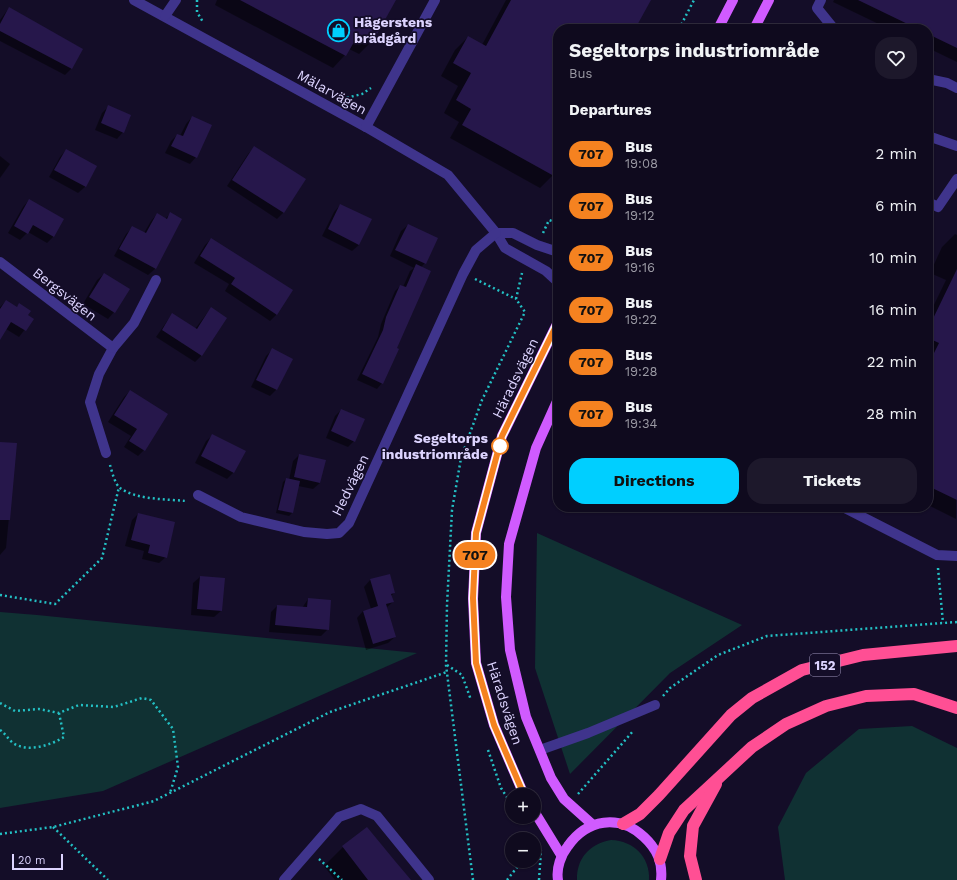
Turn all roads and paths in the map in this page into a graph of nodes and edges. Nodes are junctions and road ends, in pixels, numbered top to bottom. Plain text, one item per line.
1 (134, 0) edge
2 (176, 0) edge
3 (196, 0) edge
4 (435, 0) edge
5 (694, 0) edge
6 (733, 0) edge
7 (769, 0) edge
8 (821, 0) edge
9 (165, 16) junction
10 (205, 24) dead end
11 (682, 24) edge
12 (721, 24) edge
13 (757, 24) edge
14 (830, 24) edge
15 (933, 80) edge
16 (373, 87) dead end
17 (957, 88) edge
18 (339, 100) dead end
19 (366, 127) junction
20 (933, 138) edge
21 (957, 146) edge
22 (957, 179) edge
23 (933, 204) edge
24 (553, 221) edge
25 (496, 233) junction
26 (537, 245) junction
27 (553, 250) edge
28 (0, 262) edge
29 (528, 262) junction
30 (463, 274) junction
31 (553, 277) edge
32 (156, 280) dead end
33 (516, 299) junction
34 (553, 332) edge
35 (113, 348) junction
36 (553, 410) edge
37 (106, 453) joint
38 (119, 487) junction
39 (198, 495) joint
40 (853, 512) edge
41 (937, 555) junction
42 (957, 556) edge
43 (0, 596) edge
44 (957, 622) edge
45 (943, 623) junction
46 (957, 646) edge
47 (447, 672) junction
48 (0, 703) edge
49 (655, 705) joint
50 (957, 708) edge
51 (59, 713) junction
52 (634, 728) dead end
53 (0, 730) edge
54 (540, 750) junction
55 (722, 773) junction
56 (521, 788) edge
57 (170, 793) junction
58 (577, 794) dead end
59 (541, 822) edge
60 (622, 824) junction
61 (593, 825) junction
62 (53, 827) junction
63 (0, 834) edge
64 (310, 851) junction
65 (561, 855) junction
66 (516, 868) edge
67 (540, 868) edge
68 (662, 872) edge
69 (108, 880) edge
70 (284, 880) edge
71 (342, 880) edge
72 (429, 880) edge
73 (473, 880) edge
74 (507, 880) edge
75 (539, 880) edge
76 (558, 880) edge
77 (696, 880) edge

1 - 9 street, Mälarvägen
2 - 9 street
3 - 10 path
4 - 19 street
5 - 11 path
6 - 12 main road
7 - 13 main road
8 - 14 street
9 - 19 street, Mälarvägen
15 - 17 street
16 - 18 path
19 - 25 street, Mälarvägen
20 - 21 street
22 - 23 street
24 - 26 path
25 - 26 street
25 - 29 street, Mälarvägen
25 - 30 street, Hedvägen
26 - 27 street
28 - 35 street, Bergsvägen
29 - 31 street, Mälarvägen
29 - 33 path
30 - 33 path
30 - 39 street, Hedvägen
32 - 35 street
33 - 47 path
34 - 56 main road, Häradsvägen
35 - 37 street
36 - 54 main road, Häradsvägen
37 - 38 path
38 - 39 path
38 - 43 path
40 - 41 street
41 - 42 street
41 - 45 path
44 - 45 path
45 - 49 path
46 - 60 highway, 152
47 - 57 path
47 - 73 path
48 - 51 path
49 - 54 street
50 - 55 highway
51 - 53 path
51 - 57 path
52 - 58 path
54 - 61 main road, Häradsvägen
55 - 68 highway
55 - 77 highway
57 - 62 path
59 - 65 main road
60 - 61 main road
60 - 68 main road
61 - 65 main road
62 - 63 path
62 - 69 path
64 - 70 street
64 - 71 path
64 - 72 street
65 - 76 main road
66 - 74 path
67 - 75 path

